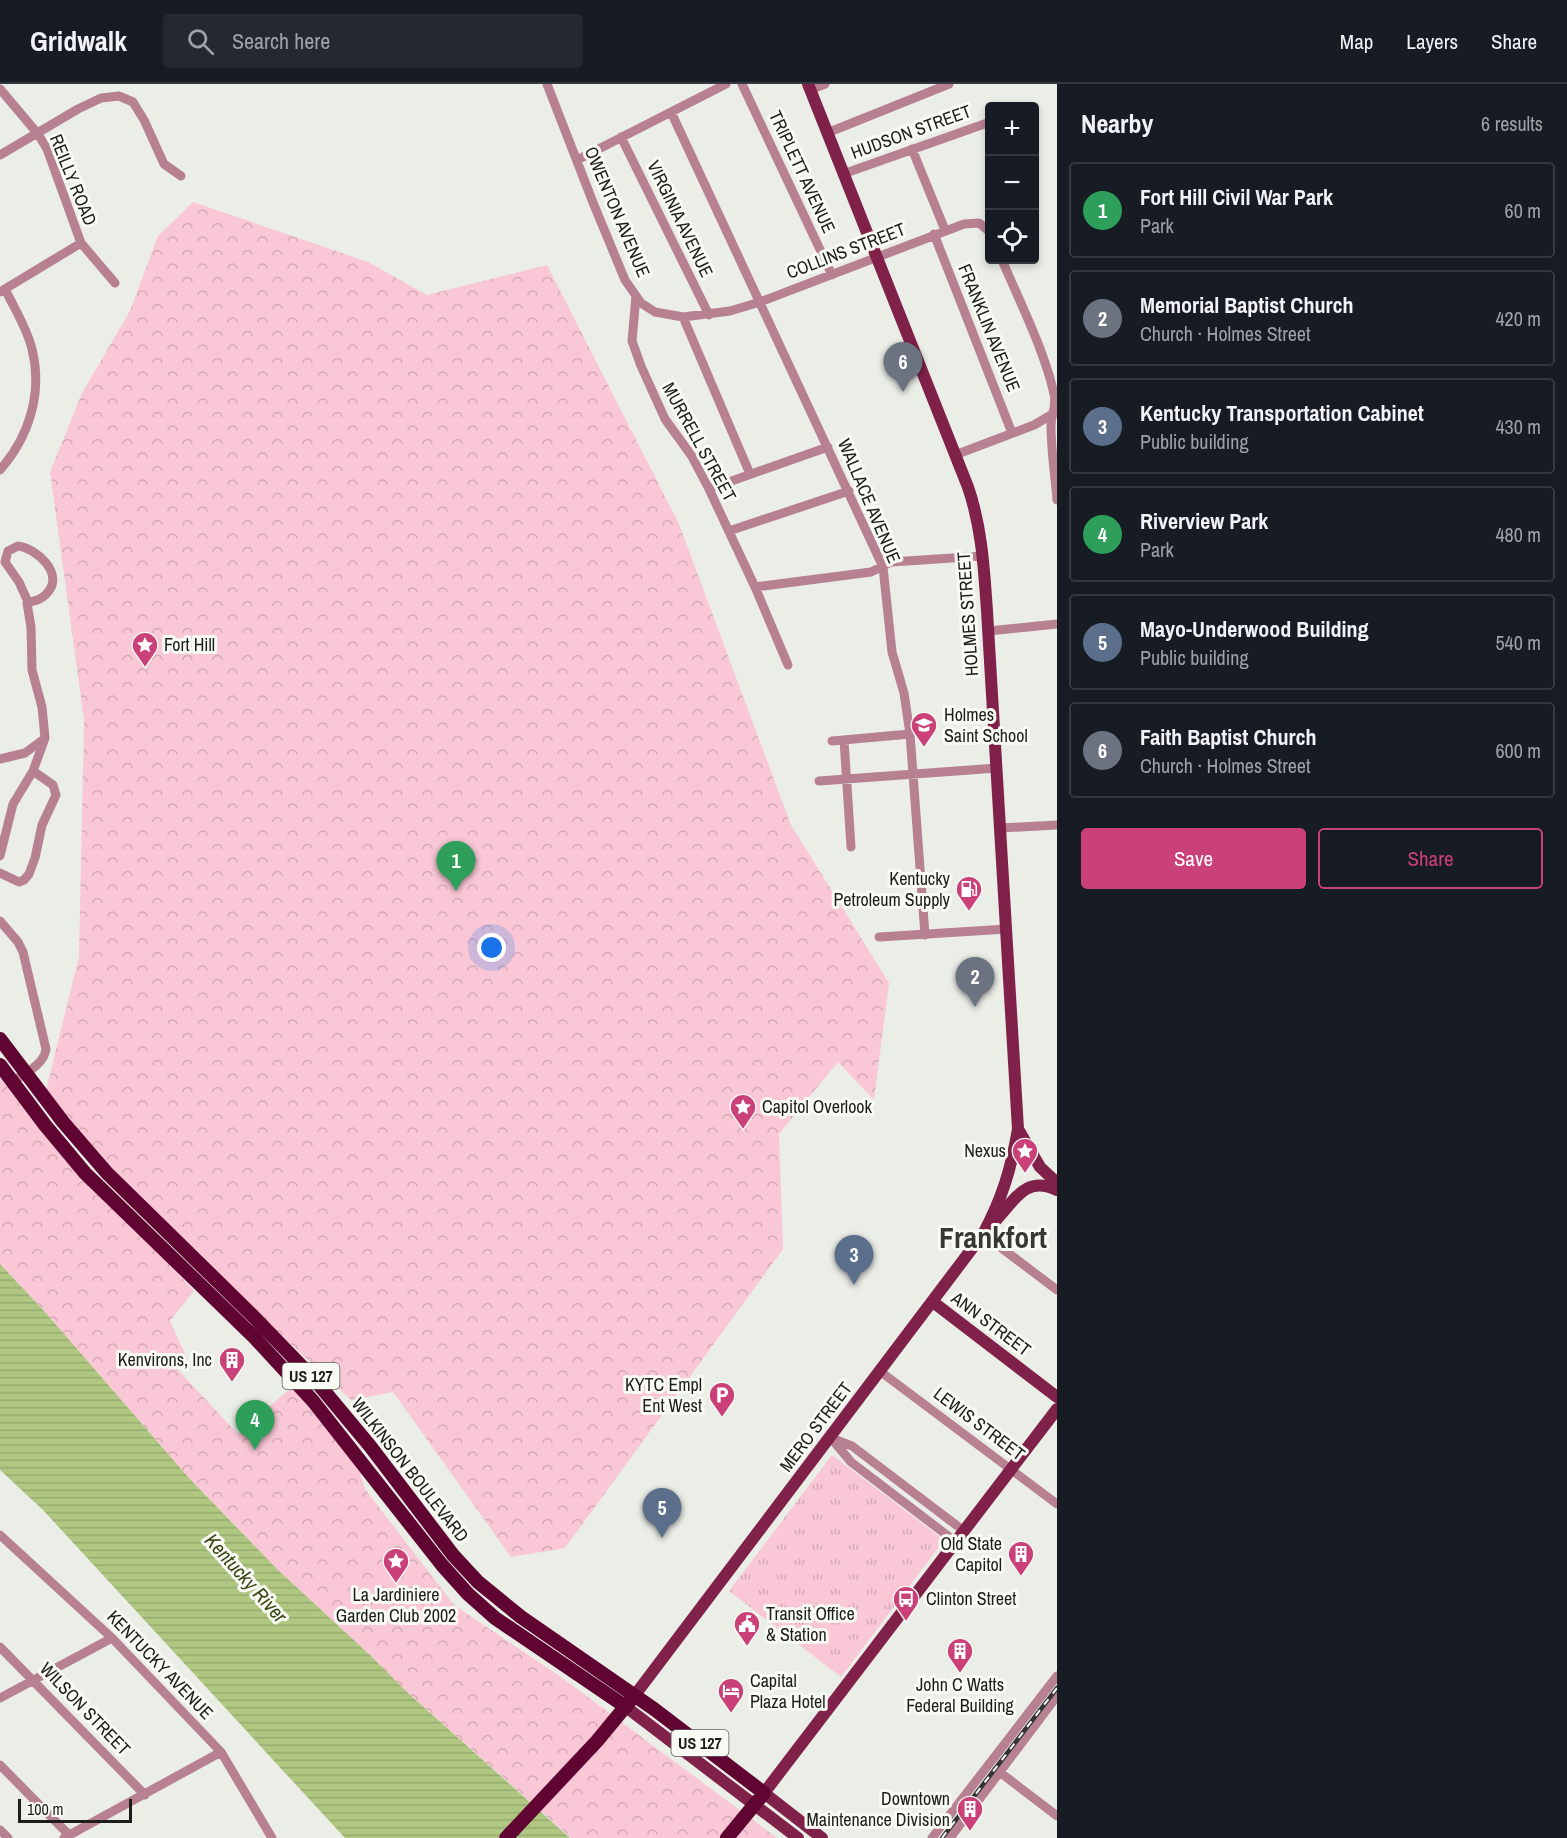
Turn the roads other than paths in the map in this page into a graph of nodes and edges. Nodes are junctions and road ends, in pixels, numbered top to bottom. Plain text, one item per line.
1 (726, 84) edge
2 (742, 84) edge
3 (825, 84) edge
4 (949, 84) edge
5 (546, 85) edge
6 (809, 87) edge
7 (0, 89) edge
8 (671, 112) junction
9 (985, 124) edge
10 (827, 133) junction
11 (38, 134) junction
12 (621, 137) junction
13 (912, 149) junction
14 (0, 155) edge
15 (577, 160) junction
16 (843, 174) junction
17 (181, 176) dead end
18 (985, 228) edge
19 (945, 230) junction
20 (934, 234) junction
21 (81, 243) junction
22 (877, 258) junction
23 (1004, 264) edge
24 (832, 275) junction
25 (116, 283) dead end
26 (2, 291) edge
27 (636, 296) junction
28 (760, 302) junction
29 (709, 315) junction
30 (683, 317) junction
31 (1051, 415) junction
32 (1012, 433) junction
33 (828, 447) junction
34 (955, 455) junction
35 (0, 470) edge
36 (750, 474) junction
37 (709, 489) junction
38 (849, 491) junction
39 (1057, 500) edge
40 (729, 531) junction
41 (983, 556) junction
42 (883, 567) junction
43 (755, 587) junction
44 (27, 603) junction
45 (1057, 624) edge
46 (988, 631) junction
47 (788, 665) dead end
48 (910, 734) junction
49 (45, 738) junction
50 (844, 740) junction
51 (832, 741) dead end
52 (30, 749) junction
53 (38, 758) junction
54 (0, 759) edge
55 (997, 768) junction
56 (33, 771) junction
57 (913, 774) junction
58 (846, 779) junction
59 (819, 781) dead end
60 (1057, 825) edge
61 (1001, 828) junction
62 (851, 848) dead end
63 (0, 856) edge
64 (0, 873) edge
65 (0, 921) edge
66 (1007, 929) junction
67 (925, 935) junction
68 (879, 937) dead end
69 (0, 1039) edge
70 (0, 1065) edge
71 (26, 1073) junction
72 (12, 1082) junction
73 (1018, 1129) junction
74 (1010, 1173) joint
75 (1057, 1183) edge
76 (1057, 1190) edge
77 (983, 1234) junction
78 (1057, 1290) edge
79 (933, 1302) junction
80 (881, 1372) junction
81 (1057, 1396) edge
82 (1057, 1409) edge
83 (831, 1438) junction
84 (1011, 1469) junction
85 (1057, 1504) edge
86 (964, 1531) junction
87 (0, 1535) edge
88 (956, 1542) junction
89 (112, 1638) junction
90 (0, 1647) edge
91 (1057, 1676) edge
92 (34, 1680) junction
93 (635, 1695) junction
94 (1057, 1696) edge
95 (0, 1698) edge
96 (1040, 1699) junction
97 (1050, 1706) junction
98 (626, 1707) junction
99 (221, 1752) junction
100 (989, 1764) junction
101 (0, 1765) edge
102 (999, 1772) junction
103 (764, 1793) junction
104 (145, 1795) junction
105 (754, 1805) junction
106 (1057, 1816) edge
107 (0, 1830) edge
108 (66, 1836) edge
109 (8, 1838) edge
110 (272, 1838) edge
111 (506, 1838) edge
112 (727, 1838) edge
113 (798, 1838) edge
114 (822, 1838) edge
115 (932, 1838) edge
116 (950, 1838) edge

1 - 8 street
2 - 24 street, TRIPLETT AVENUE
3 - 6 street
4 - 10 street
5 - 15 street, OWENTON AVENUE
6 - 10 main road, HOLMES STREET
7 - 11 street, REILLY ROAD
8 - 12 street
8 - 28 street, WALLACE AVENUE
9 - 13 street, HUDSON STREET
10 - 16 main road, HOLMES STREET
11 - 14 street
11 - 17 street
11 - 21 street, REILLY ROAD
12 - 15 street
12 - 29 street, VIRGINIA AVENUE
13 - 16 street, HUDSON STREET
13 - 19 street
15 - 27 street, OWENTON AVENUE
16 - 22 main road, HOLMES STREET
18 - 19 street, COLLINS STREET
19 - 20 street, COLLINS STREET
20 - 22 street, COLLINS STREET
20 - 32 street, FRANKLIN AVENUE
21 - 25 street, REILLY ROAD
21 - 26 street
22 - 24 street, COLLINS STREET
22 - 34 main road, HOLMES STREET
23 - 31 street
24 - 28 street, COLLINS STREET
26 - 35 street
27 - 30 street, OWENTON AVENUE
27 - 37 street, MURRELL STREET
28 - 29 street, OWENTON AVENUE
28 - 33 street, WALLACE AVENUE
29 - 30 street, OWENTON AVENUE
30 - 36 street
31 - 32 street
31 - 39 street
32 - 34 street
33 - 36 street
33 - 38 street, WALLACE AVENUE
34 - 41 main road, HOLMES STREET
36 - 37 street
37 - 40 street, MURRELL STREET
38 - 40 street
38 - 42 street, WALLACE AVENUE
40 - 43 street, MURRELL STREET
41 - 42 street
41 - 46 main road, HOLMES STREET
42 - 43 street
42 - 48 street, WALLACE AVENUE
43 - 47 street, MURRELL STREET
44 - 44 street
44 - 49 street
45 - 46 street
46 - 55 main road, HOLMES STREET
48 - 50 street
48 - 57 street, WALLACE AVENUE
49 - 52 street
49 - 53 street
50 - 51 street
50 - 58 street
52 - 53 street
52 - 54 street
53 - 56 street
55 - 57 street
55 - 61 main road, HOLMES STREET
56 - 63 street
56 - 64 street
57 - 58 street
57 - 67 street, WALLACE AVENUE
58 - 59 street
58 - 62 street
60 - 61 street
61 - 66 main road, HOLMES STREET
65 - 71 street
66 - 67 street
66 - 73 main road, HOLMES STREET
67 - 68 street
69 - 71 highway, WILKINSON BOULEVARD / US 127
70 - 72 highway, WILKINSON BOULEVARD / US 127
71 - 72 street
71 - 93 highway, WILKINSON BOULEVARD / US 127
72 - 98 highway, WILKINSON BOULEVARD / US 127
73 - 74 main road, HOLMES STREET
73 - 75 main road
74 - 77 main road, MERO STREET
76 - 77 main road
77 - 78 street
77 - 79 main road, MERO STREET
79 - 80 main road, MERO STREET
79 - 81 main road, ANN STREET
80 - 83 main road, MERO STREET
80 - 84 street, LEWIS STREET
82 - 84 main road
83 - 86 street
83 - 88 street
83 - 93 main road, MERO STREET
84 - 85 street, LEWIS STREET
84 - 86 main road
86 - 88 main road
87 - 89 street, KENTUCKY AVENUE
88 - 103 main road
89 - 92 street
89 - 99 street, KENTUCKY AVENUE
90 - 92 street, WILSON STREET
91 - 96 street
92 - 95 street
92 - 104 street, WILSON STREET
93 - 98 highway
93 - 103 highway, WILKINSON BOULEVARD / US 127
94 - 97 street
96 - 97 street
96 - 100 street
97 - 102 street
98 - 105 main road, WILKINSON BOULEVARD
98 - 111 highway
99 - 104 street
99 - 110 street, KENTUCKY AVENUE
100 - 102 street
100 - 115 street
101 - 108 street
102 - 106 street
102 - 116 street
103 - 105 highway
103 - 114 main road, WILKINSON BOULEVARD
104 - 108 street
105 - 112 highway
105 - 113 main road, WILKINSON BOULEVARD
107 - 109 street

